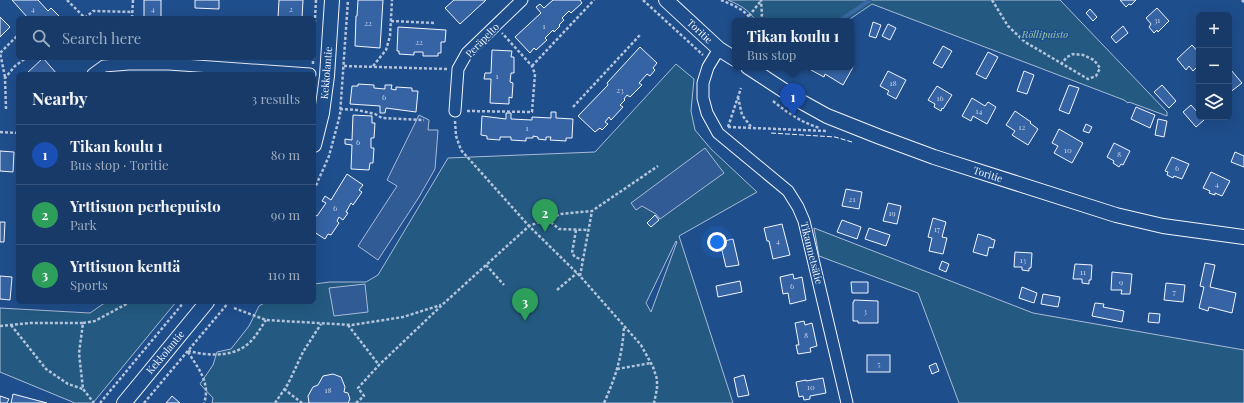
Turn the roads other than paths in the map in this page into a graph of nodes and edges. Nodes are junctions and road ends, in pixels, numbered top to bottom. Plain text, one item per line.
1 (332, 0) edge
2 (522, 0) edge
3 (666, 0) edge
4 (719, 49) junction
5 (732, 57) edge
6 (753, 70) edge
7 (96, 72) edge
8 (282, 72) edge
9 (320, 75) edge
10 (455, 111) road end
11 (316, 137) edge
12 (1244, 237) edge
13 (205, 304) edge
14 (124, 403) edge
15 (847, 403) edge

1 - 9 street, Kekkolantie
2 - 10 street, Peräpelto
3 - 4 street, Toritie
4 - 5 street, Toritie
4 - 15 street, Tikanmetsätie
6 - 12 street, Toritie
7 - 8 street
9 - 11 street, Kekkolantie
13 - 14 street, Kekkolantie

